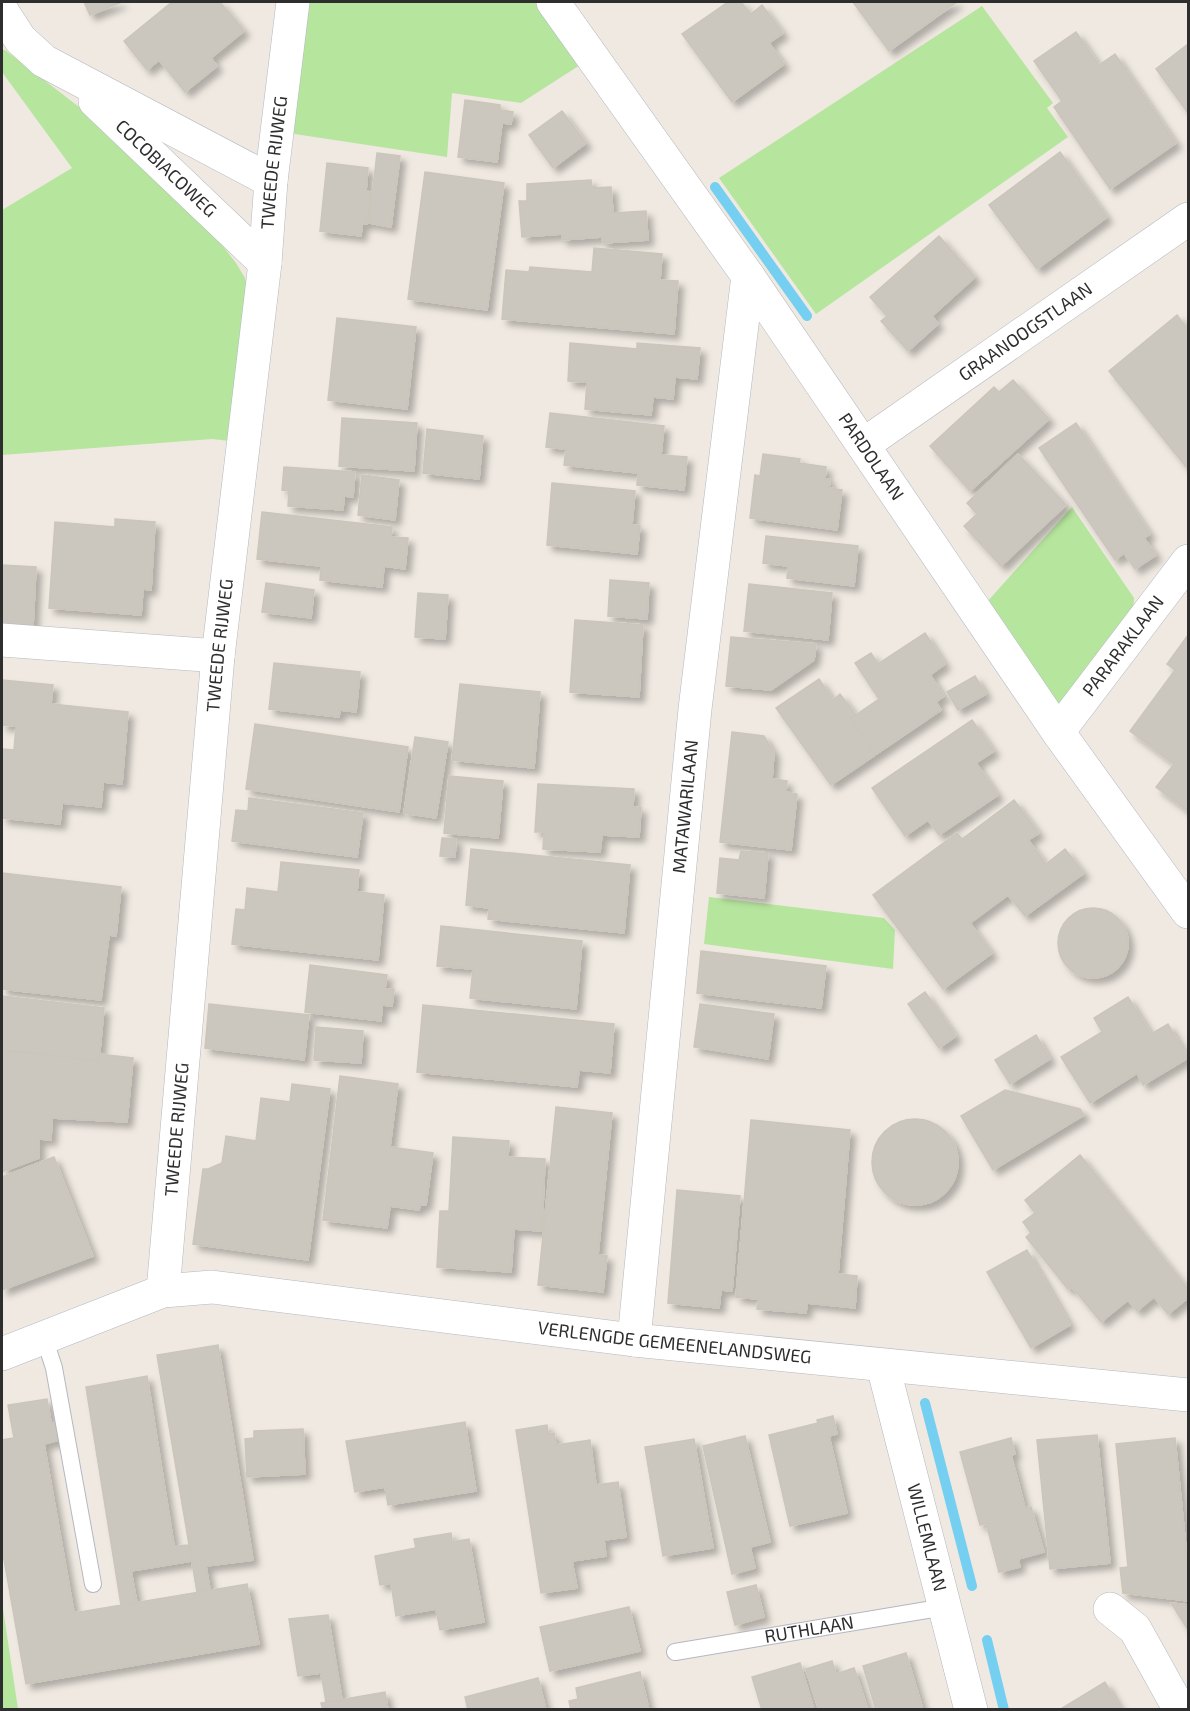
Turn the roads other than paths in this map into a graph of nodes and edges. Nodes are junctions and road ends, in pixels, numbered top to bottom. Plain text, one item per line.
1 (294, 2) edge
2 (553, 2) edge
3 (2, 10) edge
4 (67, 75) junction
5 (271, 181) junction
6 (1188, 219) edge
7 (266, 263) junction
8 (748, 276) junction
9 (863, 445) junction
10 (1188, 561) edge
11 (2, 640) edge
12 (218, 656) junction
13 (1058, 732) junction
14 (1188, 912) edge
15 (163, 1291) junction
16 (44, 1337) junction
17 (634, 1340) junction
18 (2, 1354) edge
19 (883, 1366) junction
20 (1188, 1395) edge
21 (93, 1584) dead end
22 (945, 1606) junction
23 (1110, 1609) dead end
24 (675, 1652) dead end
25 (971, 1710) edge
26 (1180, 1710) edge

1 - 5 street, TWEEDE RIJWEG
2 - 8 street, PARDOLAAN
3 - 4 street, COCOBIACOWEG
4 - 5 street, COCOBIACOWEG
4 - 7 street, COCOBIACOWEG
5 - 7 street, TWEEDE RIJWEG
6 - 9 street, GRAANOOGSTLAAN
7 - 12 street, TWEEDE RIJWEG
8 - 9 street, PARDOLAAN
8 - 17 street, MATAWARILAAN
9 - 13 street, PARDOLAAN
10 - 13 street, PARARAKLAAN
11 - 12 street
12 - 15 street, TWEEDE RIJWEG
13 - 14 street, PARDOLAAN
15 - 16 street, VERLENGDE GEMEENELANDSWEG
15 - 17 street, VERLENGDE GEMEENELANDSWEG
16 - 18 street, VERLENGDE GEMEENELANDSWEG
16 - 21 lane
17 - 19 street, VERLENGDE GEMEENELANDSWEG
19 - 20 street, VERLENGDE GEMEENELANDSWEG
19 - 22 street, WILLEMLAAN
22 - 24 lane, RUTHLAAN
22 - 25 street, WILLEMLAAN
23 - 26 street

